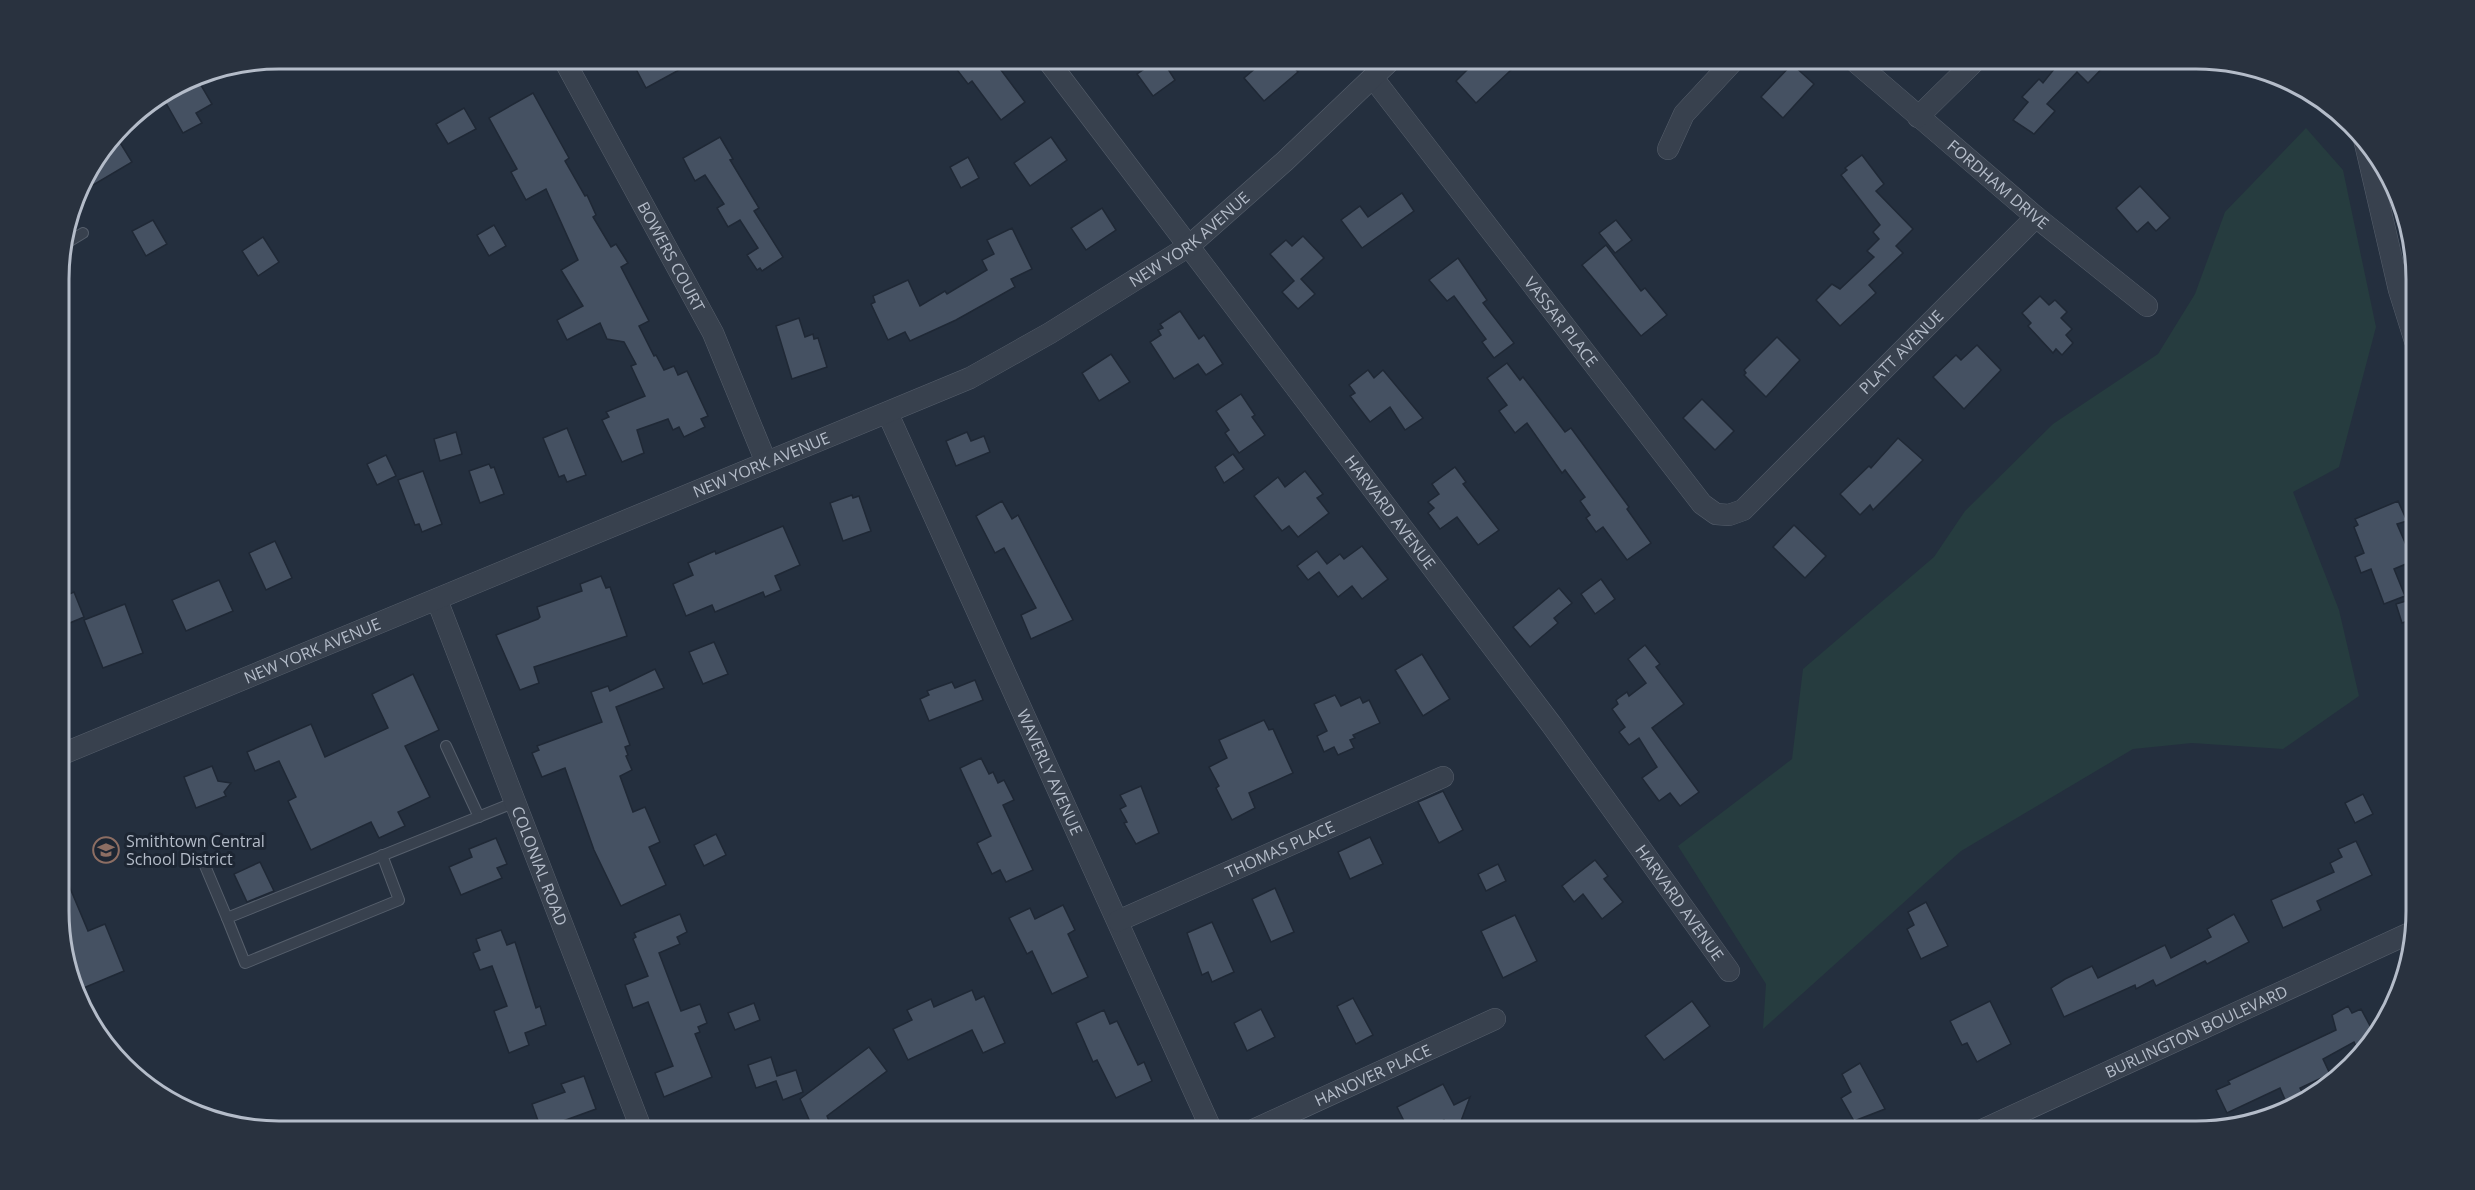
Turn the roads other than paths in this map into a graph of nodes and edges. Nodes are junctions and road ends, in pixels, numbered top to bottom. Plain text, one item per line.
1 (569, 69) edge
2 (1054, 69) edge
3 (1382, 69) edge
4 (1726, 69) edge
5 (1863, 69) edge
6 (1967, 69) edge
7 (1373, 78) junction
8 (1918, 117) junction
9 (1668, 149) dead end
10 (2369, 160) edge
11 (2036, 217) junction
12 (83, 234) dead end
13 (73, 240) edge
14 (1190, 246) junction
15 (2147, 306) dead end
16 (2406, 312) edge
17 (888, 414) junction
18 (766, 462) junction
19 (1766, 488) joint
20 (437, 600) junction
21 (446, 746) dead end
22 (69, 751) edge
23 (1443, 777) dead end
24 (513, 803) junction
25 (479, 817) junction
26 (382, 855) junction
27 (203, 861) dead end
28 (227, 918) junction
29 (1118, 921) junction
30 (2404, 936) edge
31 (1729, 971) dead end
32 (1494, 1019) dead end
33 (638, 1121) edge
34 (1208, 1121) edge
35 (1273, 1121) edge
36 (2002, 1121) edge

1 - 18 street, BOWERS COURT
2 - 14 street, HARVARD AVENUE
3 - 7 street, NEW YORK AVENUE
4 - 9 street
5 - 8 street, FORDHAM DRIVE
6 - 8 street
7 - 14 street, NEW YORK AVENUE
7 - 19 street, VASSAR PLACE
8 - 11 street, FORDHAM DRIVE
10 - 16 street
11 - 15 street, FORDHAM DRIVE
11 - 19 street, PLATT AVENUE
12 - 13 lane
14 - 17 street, NEW YORK AVENUE
14 - 31 street, HARVARD AVENUE
17 - 18 street, NEW YORK AVENUE
17 - 29 street, WAVERLY AVENUE
18 - 20 street, NEW YORK AVENUE
20 - 22 street, NEW YORK AVENUE
20 - 24 street, COLONIAL ROAD
21 - 25 lane
23 - 29 street, THOMAS PLACE
24 - 25 lane
24 - 33 street, COLONIAL ROAD
25 - 26 lane
26 - 28 lane
26 - 28 lane
27 - 28 lane
29 - 34 street, WAVERLY AVENUE
30 - 36 street, BURLINGTON BOULEVARD
32 - 35 street, HANOVER PLACE

